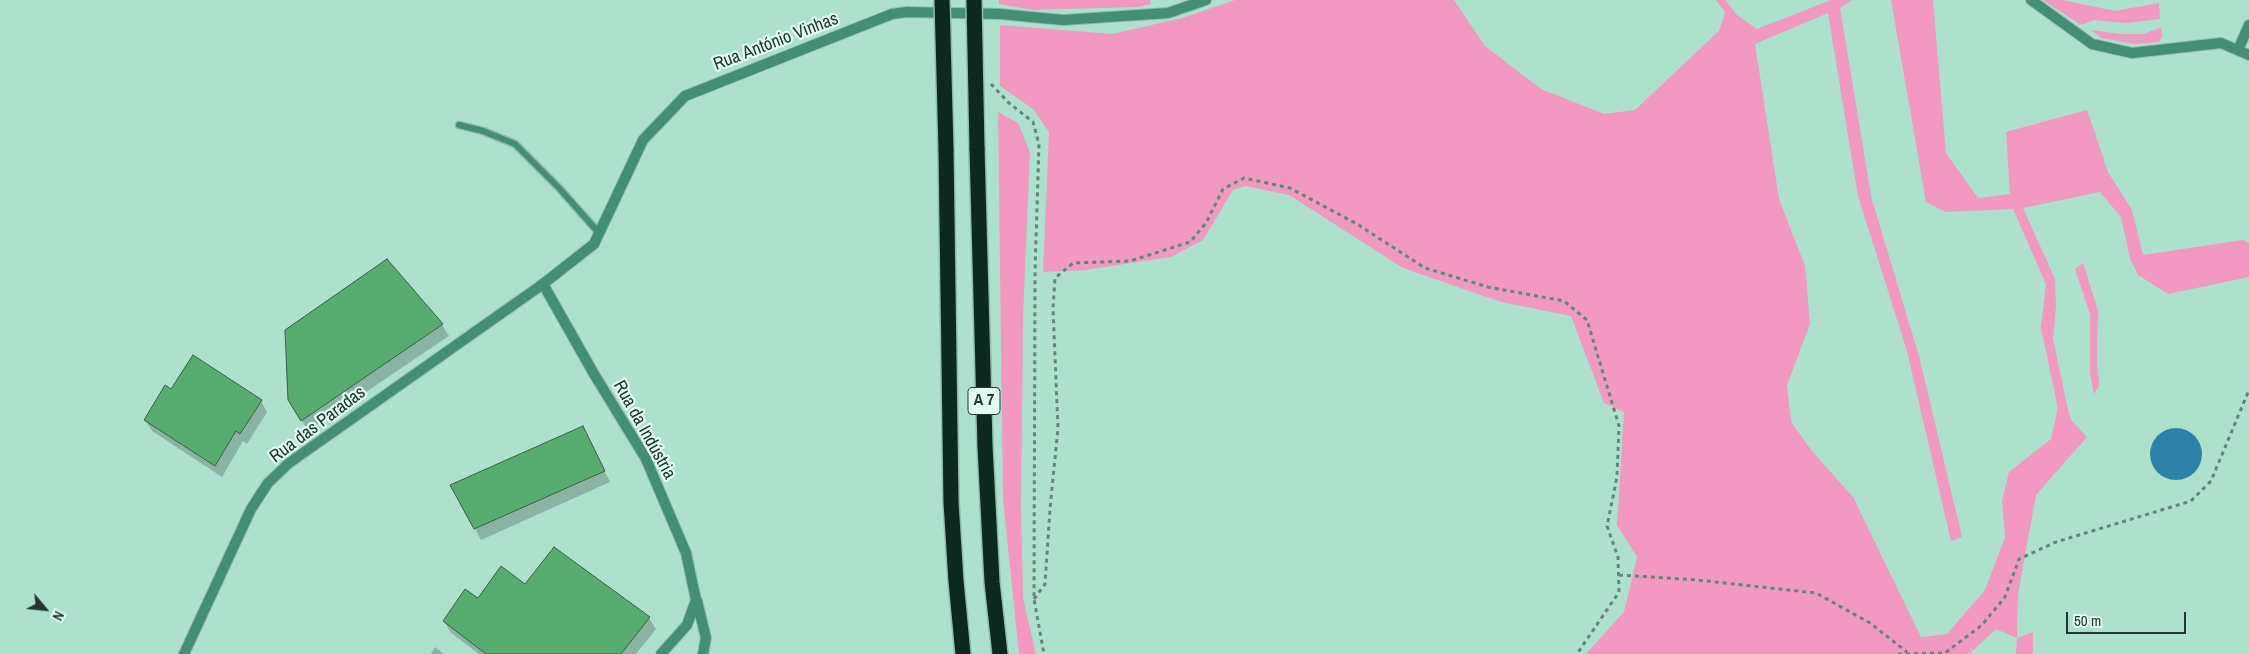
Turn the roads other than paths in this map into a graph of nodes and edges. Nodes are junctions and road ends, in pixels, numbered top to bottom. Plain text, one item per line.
1 (942, 0) edge
2 (974, 0) edge
3 (1206, 0) edge
4 (2031, 0) edge
5 (2249, 25) edge
6 (2238, 50) junction
7 (2249, 55) edge
8 (459, 125) dead end
9 (599, 233) junction
10 (543, 284) junction
11 (696, 600) junction
12 (184, 654) edge
13 (661, 654) edge
14 (703, 654) edge
15 (963, 654) edge
16 (1000, 654) edge

1 - 15 highway, A 7, bridge
2 - 16 highway, A 7, bridge
3 - 9 street, Rua António Vinhas
4 - 6 street
5 - 6 street
6 - 7 street
8 - 9 lane
9 - 10 street, Rua António Vinhas
10 - 11 street, Rua da Indústria
10 - 12 street, Rua das Paradas
11 - 13 street
11 - 14 street, Rua da Indústria

